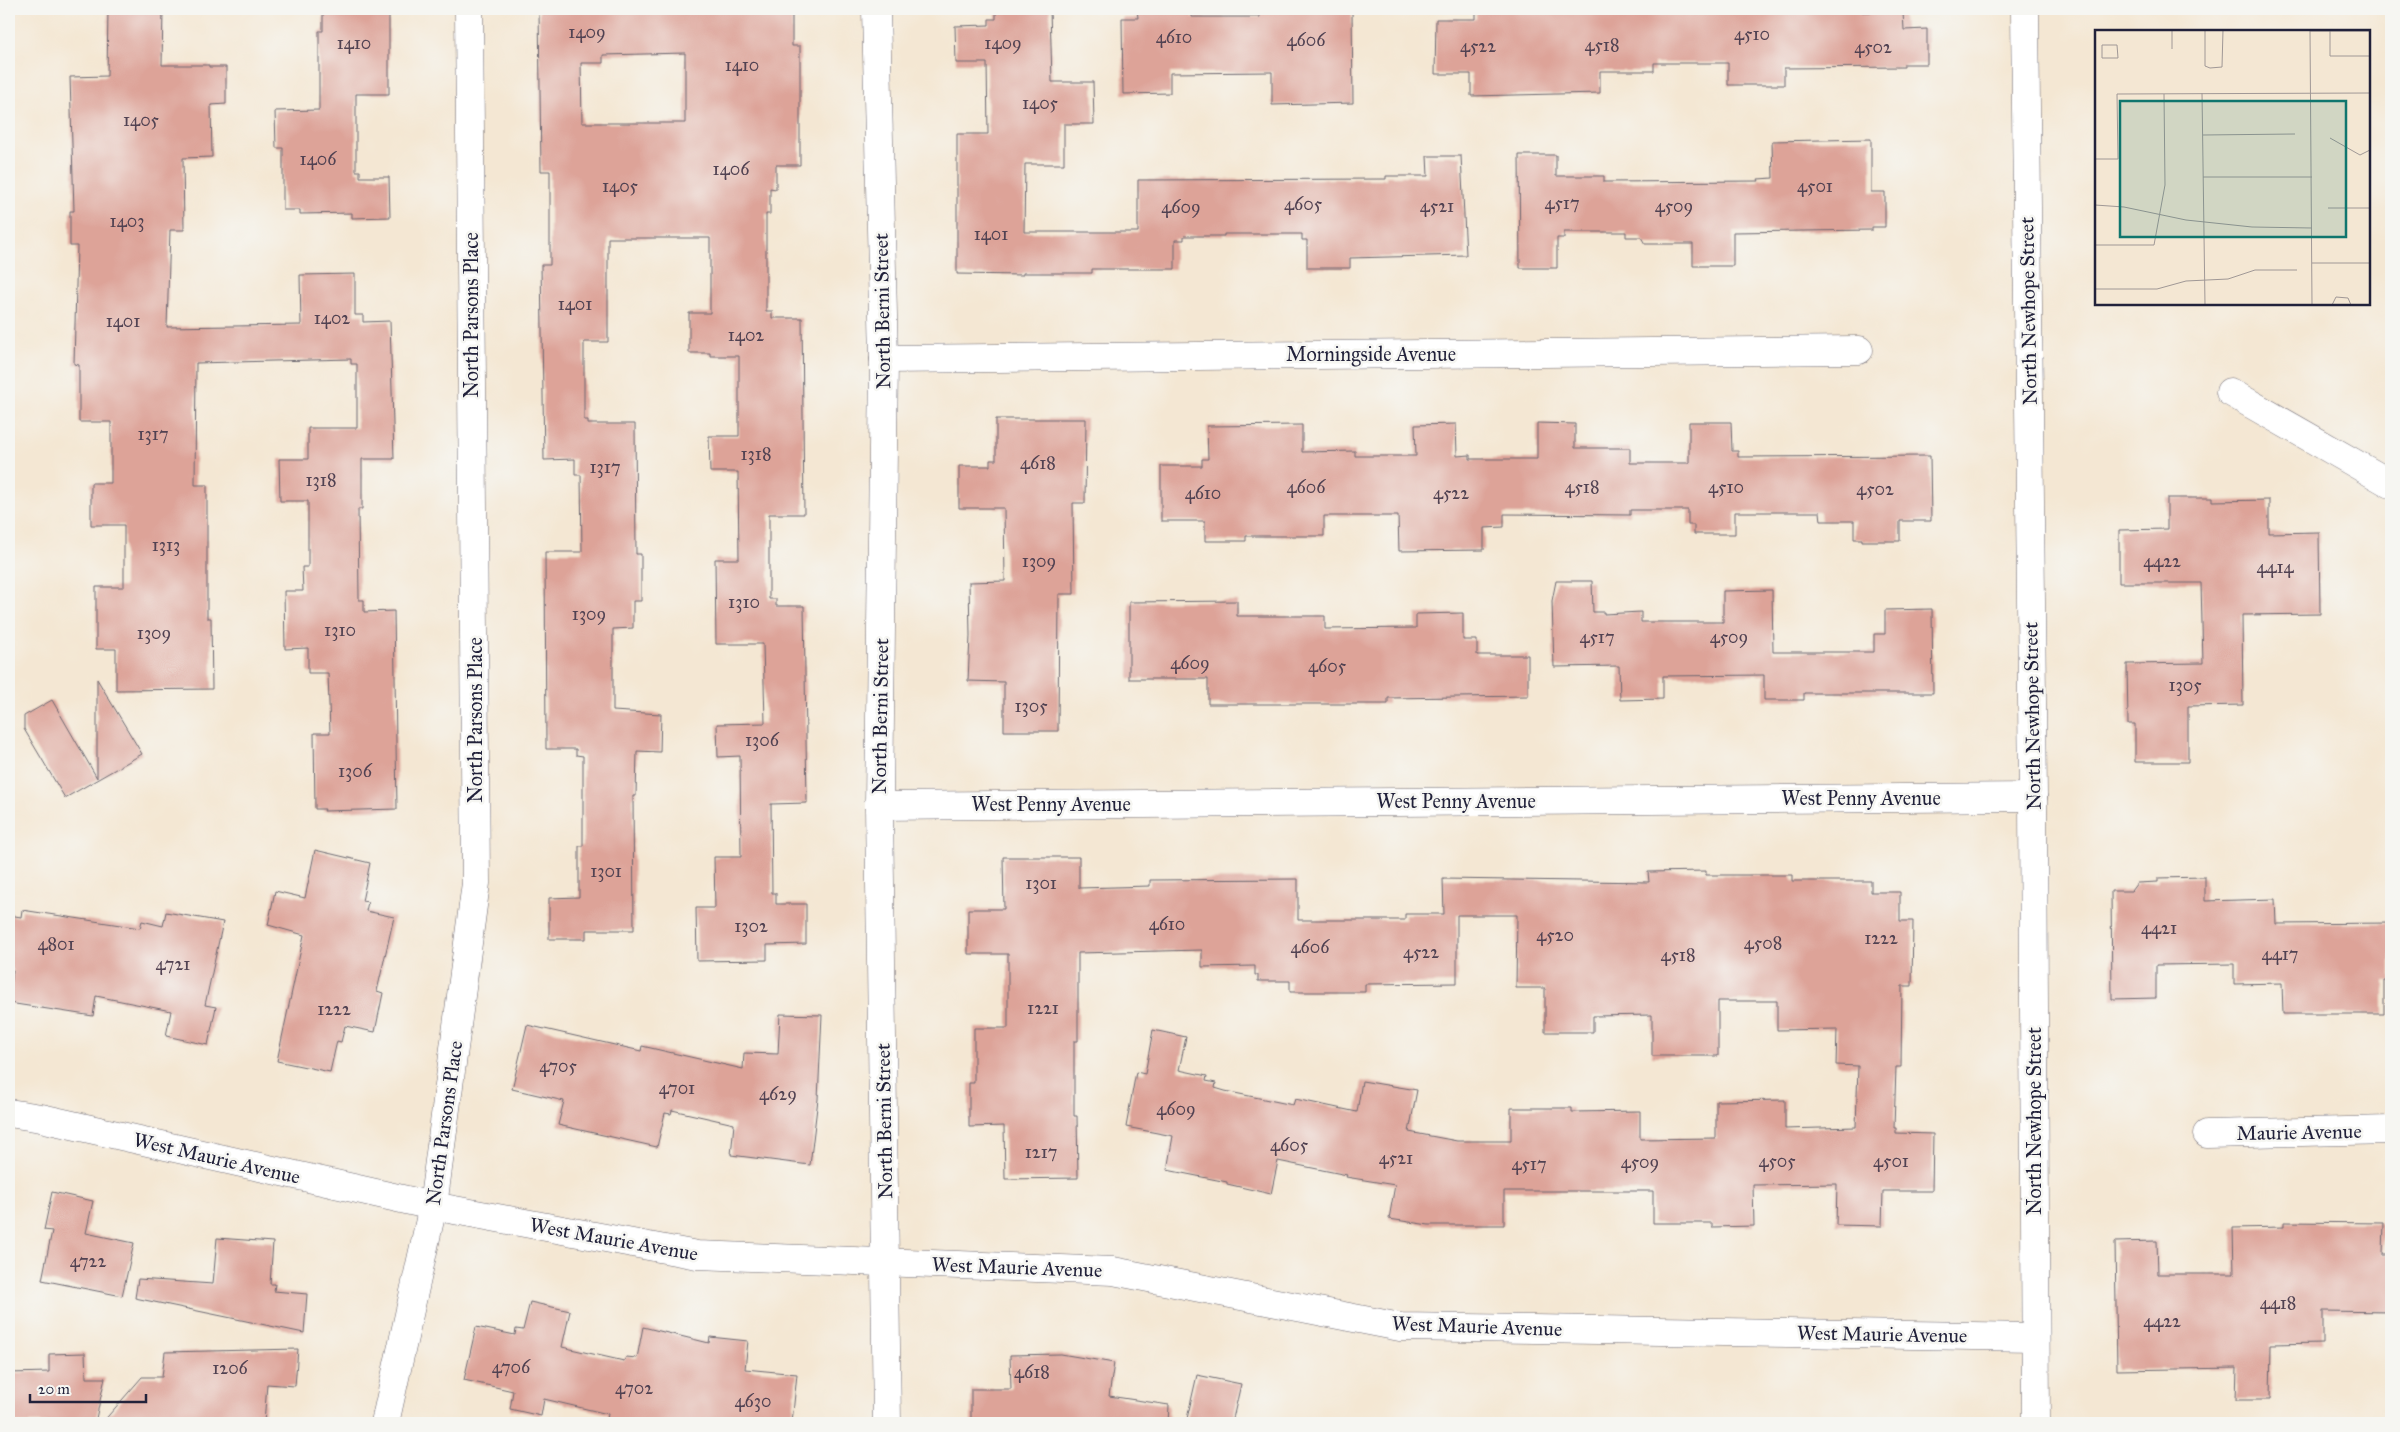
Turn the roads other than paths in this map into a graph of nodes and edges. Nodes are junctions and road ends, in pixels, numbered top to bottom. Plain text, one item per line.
1 (469, 9) edge
2 (876, 9) edge
3 (2025, 9) edge
4 (1859, 350) dead end
5 (884, 359) junction
6 (2230, 392) dead end
7 (2391, 484) edge
8 (2033, 796) junction
9 (879, 806) junction
10 (9, 1113) edge
11 (2391, 1130) edge
12 (2207, 1134) dead end
13 (433, 1206) junction
14 (887, 1262) junction
15 (2035, 1336) junction
16 (385, 1423) edge
17 (888, 1423) edge
18 (2036, 1423) edge

1 - 13 street, North Parsons Place
2 - 5 street, North Berni Street
3 - 8 street, North Newhope Street
4 - 5 street, Morningside Avenue
5 - 9 street, North Berni Street
6 - 7 street
8 - 9 street, West Penny Avenue
8 - 15 street, North Newhope Street
9 - 14 street, North Berni Street
10 - 13 street, West Maurie Avenue
11 - 12 street, Maurie Avenue
13 - 14 street, West Maurie Avenue
13 - 16 street, North Parsons Place
14 - 15 street, West Maurie Avenue
14 - 17 street, North Berni Street
15 - 18 street, North Newhope Street

